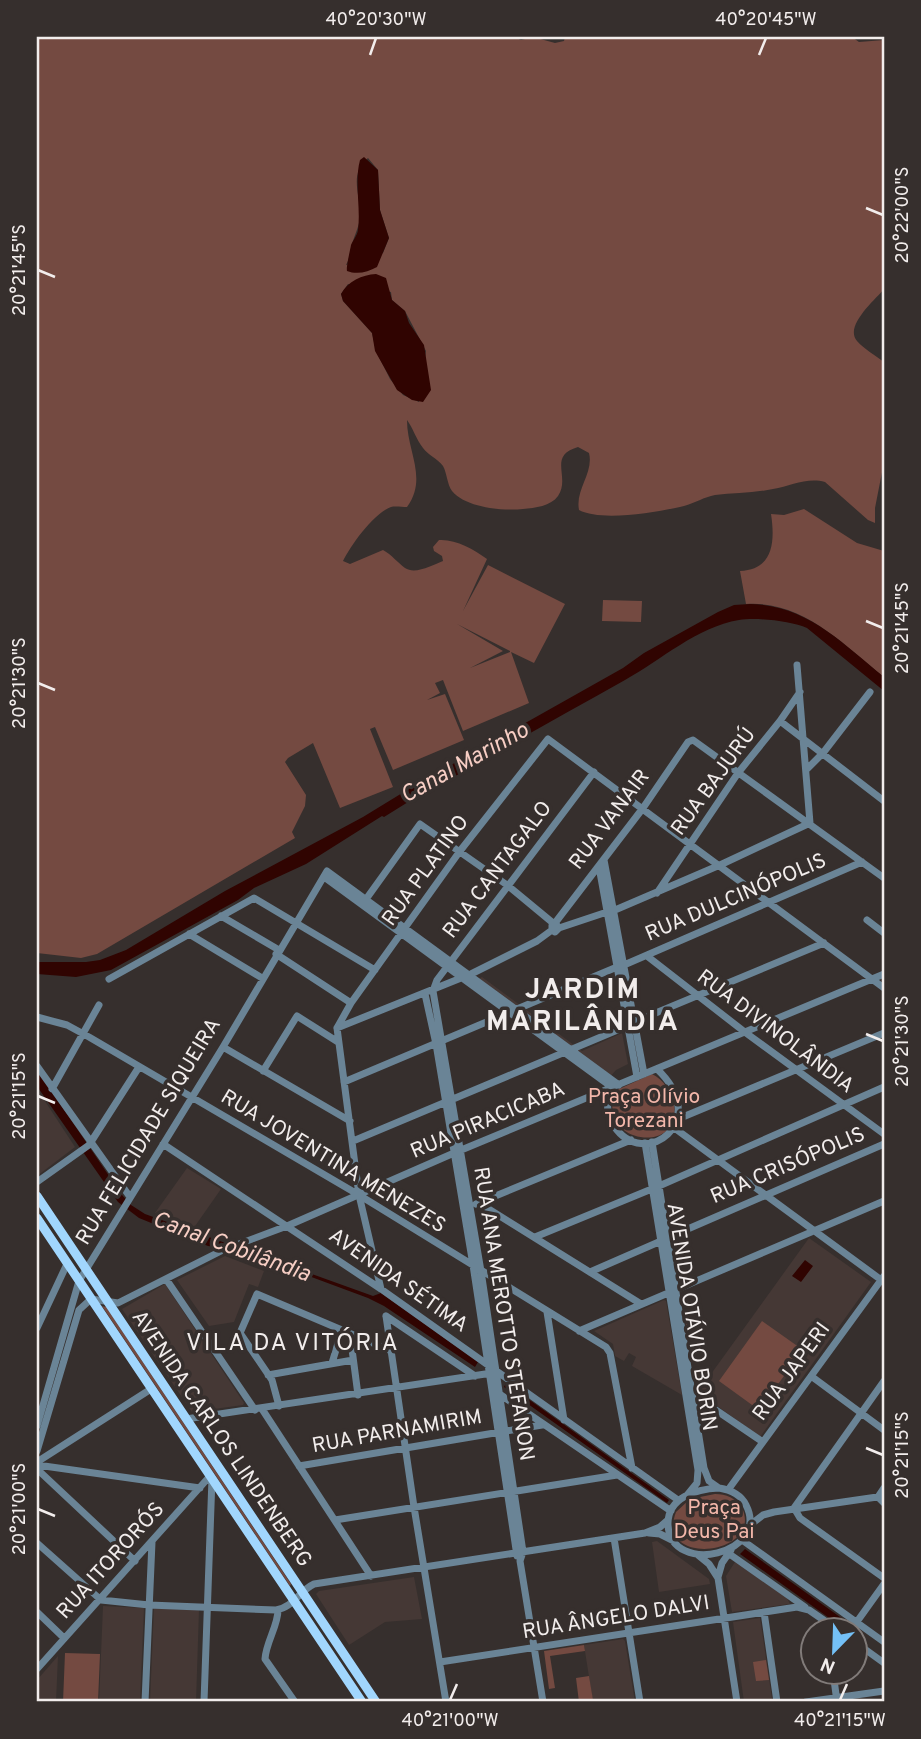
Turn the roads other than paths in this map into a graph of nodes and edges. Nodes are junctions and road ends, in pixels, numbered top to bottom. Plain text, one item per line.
1 (797, 665) dead end
2 (800, 692) junction
3 (870, 692) dead end
4 (780, 721) junction
5 (803, 738) junction
6 (822, 753) junction
7 (806, 770) junction
8 (594, 772) junction
9 (738, 773) junction
10 (884, 801) edge
11 (643, 808) junction
12 (810, 823) junction
13 (690, 843) junction
14 (460, 851) junction
15 (604, 860) junction
16 (862, 862) junction
17 (720, 865) junction
18 (599, 867) junction
19 (883, 875) edge
20 (507, 885) junction
21 (656, 893) junction
22 (365, 902) junction
23 (770, 902) junction
24 (611, 911) junction
25 (221, 916) junction
26 (867, 920) dead end
27 (296, 922) junction
28 (555, 926) junction
29 (405, 931) junction
30 (884, 933) edge
31 (189, 934) junction
32 (824, 943) junction
33 (277, 952) junction
34 (647, 956) junction
35 (449, 964) junction
36 (620, 966) junction
37 (375, 970) junction
38 (471, 974) junction
39 (884, 974) edge
40 (262, 978) junction
41 (462, 978) junction
42 (109, 979) dead end
43 (872, 979) junction
44 (884, 988) edge
45 (429, 992) junction
46 (698, 997) junction
47 (351, 1003) junction
48 (99, 1005) dead end
49 (513, 1010) junction
50 (37, 1017) edge
51 (631, 1024) junction
52 (337, 1028) junction
53 (746, 1032) junction
54 (82, 1033) junction
55 (884, 1033) edge
56 (338, 1042) junction
57 (439, 1042) junction
58 (223, 1046) junction
59 (569, 1051) junction
60 (37, 1066) edge
61 (139, 1067) junction
62 (657, 1069) junction
63 (797, 1070) junction
64 (263, 1071) junction
65 (641, 1076) junction
66 (344, 1082) junction
67 (613, 1087) junction
68 (884, 1087) edge
69 (52, 1089) junction
70 (191, 1098) junction
71 (449, 1102) junction
72 (844, 1105) junction
73 (678, 1119) junction
74 (350, 1121) junction
75 (673, 1127) junction
76 (884, 1134) edge
77 (631, 1140) junction
78 (354, 1141) junction
79 (649, 1143) junction
80 (90, 1144) junction
81 (163, 1144) junction
82 (884, 1144) edge
83 (457, 1152) junction
84 (718, 1160) junction
85 (37, 1182) edge
86 (655, 1188) junction
87 (359, 1195) junction
88 (763, 1195) junction
89 (37, 1196) edge
90 (129, 1198) junction
91 (884, 1201) edge
92 (479, 1203) junction
93 (470, 1207) junction
94 (37, 1218) edge
95 (287, 1226) junction
96 (813, 1231) junction
97 (535, 1237) junction
98 (664, 1240) junction
99 (67, 1264) junction
100 (473, 1265) junction
101 (86, 1269) junction
102 (481, 1271) junction
103 (590, 1272) junction
104 (166, 1279) junction
105 (883, 1280) edge
106 (79, 1281) junction
107 (381, 1289) junction
108 (673, 1291) junction
109 (100, 1292) junction
110 (91, 1299) junction
111 (108, 1303) junction
112 (641, 1304) junction
113 (547, 1311) junction
114 (37, 1328) edge
115 (579, 1331) junction
116 (346, 1332) junction
117 (389, 1350) junction
118 (353, 1360) junction
119 (332, 1363) junction
120 (491, 1371) junction
121 (268, 1375) junction
122 (475, 1376) junction
123 (811, 1376) junction
124 (884, 1381) edge
125 (396, 1388) junction
126 (151, 1389) junction
127 (498, 1393) junction
128 (358, 1395) junction
129 (704, 1402) dead end
130 (279, 1406) junction
131 (259, 1410) junction
132 (861, 1413) junction
133 (186, 1419) junction
134 (564, 1420) junction
135 (542, 1425) junction
136 (37, 1426) edge
137 (884, 1430) edge
138 (501, 1432) junction
139 (763, 1442) junction
140 (405, 1447) junction
141 (698, 1448) junction
142 (37, 1451) edge
143 (37, 1465) edge
144 (299, 1466) junction
145 (632, 1468) junction
146 (617, 1475) junction
147 (211, 1477) junction
148 (200, 1488) junction
149 (884, 1488) edge
150 (724, 1489) junction
151 (510, 1493) junction
152 (688, 1494) junction
153 (882, 1499) edge
154 (678, 1500) junction
155 (746, 1504) junction
156 (414, 1507) junction
157 (793, 1508) junction
158 (671, 1511) junction
159 (774, 1511) junction
160 (335, 1520) junction
161 (668, 1520) junction
162 (749, 1525) junction
163 (645, 1533) junction
164 (614, 1538) junction
165 (674, 1541) junction
166 (741, 1541) junction
167 (152, 1542) junction
168 (37, 1543) edge
169 (519, 1552) junction
170 (732, 1553) junction
171 (698, 1555) junction
172 (135, 1561) junction
173 (424, 1567) junction
174 (370, 1576) junction
175 (718, 1578) junction
176 (884, 1578) edge
177 (884, 1584) edge
178 (302, 1593) junction
179 (101, 1600) junction
180 (294, 1602) junction
181 (796, 1604) junction
182 (149, 1605) junction
183 (206, 1607) junction
184 (278, 1609) junction
185 (37, 1612) edge
186 (764, 1612) junction
187 (818, 1616) edge
188 (848, 1616) edge
189 (861, 1616) edge
190 (724, 1619) junction
191 (869, 1631) edge
192 (630, 1633) junction
193 (64, 1638) junction
194 (884, 1642) edge
195 (535, 1648) junction
196 (869, 1653) edge
197 (440, 1662) junction
198 (884, 1664) edge
199 (37, 1669) edge
200 (884, 1691) edge
201 (837, 1700) edge
202 (145, 1702) edge
203 (204, 1702) edge
204 (295, 1702) edge
205 (362, 1702) edge
206 (376, 1702) edge
207 (446, 1702) edge
208 (543, 1702) edge
209 (640, 1702) edge
210 (737, 1702) edge
211 (777, 1702) edge
212 (806, 1702) edge

1 - 2 street
2 - 4 street, RUA BAJURÚ
2 - 5 street
3 - 6 street
4 - 5 street
4 - 9 street, RUA BAJURÚ
5 - 6 street
5 - 7 street
6 - 7 street
6 - 10 street
7 - 12 street
8 - 11 street
8 - 14 street, RUA PLATINO
8 - 20 street, RUA CANTAGALO
9 - 11 street, RUA VANAIR
9 - 12 street
9 - 13 street, RUA BAJURÚ
11 - 13 street
11 - 15 street, RUA VANAIR
12 - 16 street
12 - 17 street
13 - 17 street
13 - 21 street, RUA BAJURÚ
14 - 20 street
14 - 22 street
14 - 29 street, RUA PLATINO
15 - 18 street, RUA VANAIR
15 - 24 street
16 - 19 street
16 - 23 street, RUA DULCINÓPOLIS
17 - 21 street
17 - 23 street
18 - 24 street
18 - 28 street, RUA VANAIR
20 - 28 street
20 - 35 street, RUA CANTAGALO
21 - 24 street
22 - 27 street, RUA FELICIDADE SIQUEIRA
22 - 29 street
23 - 32 street
23 - 34 street, RUA DULCINÓPOLIS
24 - 28 street
24 - 36 street
25 - 27 street
25 - 31 street
25 - 33 street
26 - 30 street
27 - 33 street, RUA FELICIDADE SIQUEIRA
27 - 37 street
28 - 38 street
29 - 35 street
29 - 37 street, RUA PLATINO
31 - 40 street
31 - 42 street
32 - 43 street
32 - 46 street
33 - 40 street, RUA FELICIDADE SIQUEIRA
33 - 47 street
34 - 36 street, RUA DULCINÓPOLIS
34 - 46 street, RUA DIVINOLÂNDIA
35 - 38 street
35 - 41 street
35 - 45 street, RUA CANTAGALO
36 - 49 street, RUA DULCINÓPOLIS
36 - 51 street
37 - 47 street, RUA PLATINO
38 - 41 street
38 - 49 street
39 - 43 street, RUA PIRACICABA
40 - 58 street, RUA FELICIDADE SIQUEIRA
41 - 45 street
41 - 49 street
43 - 44 street
43 - 53 street, RUA PIRACICABA
45 - 52 street
45 - 57 street, RUA ANA MEROTTO STEFANON
46 - 51 street
46 - 53 street, RUA DIVINOLÂNDIA
47 - 52 street, RUA PLATINO
48 - 54 street
49 - 57 street, RUA DULCINÓPOLIS
49 - 59 street
50 - 54 street, RUA JOVENTINA MENEZES
51 - 59 street
51 - 65 street
52 - 56 street
53 - 62 street, RUA PIRACICABA
53 - 63 street, RUA DIVINOLÂNDIA
54 - 61 street, RUA JOVENTINA MENEZES
54 - 69 street
55 - 63 street
56 - 64 street
56 - 66 street
57 - 66 street, RUA DULCINÓPOLIS
57 - 71 street, RUA ANA MEROTTO STEFANON
58 - 64 street
58 - 70 street, RUA FELICIDADE SIQUEIRA
59 - 67 street
59 - 71 street
60 - 69 street
61 - 70 street, RUA JOVENTINA MENEZES
61 - 80 street
62 - 65 street, RUA PIRACICABA
62 - 73 street
63 - 72 street, RUA DIVINOLÂNDIA
63 - 73 street
64 - 74 street
65 - 67 street, RUA PIRACICABA
66 - 74 street
67 - 77 street
67 - 83 street, RUA PIRACICABA
68 - 72 street
69 - 80 street
70 - 81 street, RUA FELICIDADE SIQUEIRA
70 - 87 street, RUA JOVENTINA MENEZES
71 - 78 street
71 - 83 street, RUA ANA MEROTTO STEFANON
72 - 76 street, RUA DIVINOLÂNDIA
72 - 84 street
73 - 75 street
74 - 78 street
75 - 79 street
75 - 84 street
77 - 79 street
77 - 92 street
78 - 87 street
79 - 86 street, AVENIDA OTÁVIO BORIN
80 - 85 street
80 - 90 street
81 - 90 street, RUA FELICIDADE SIQUEIRA
81 - 95 street, AVENIDA SÉTIMA
82 - 88 street, RUA CRISÓPOLIS
83 - 87 street, RUA PIRACICABA
83 - 93 street, RUA ANA MEROTTO STEFANON
83 - 100 street, RUA ANA MEROTTO STEFANON
84 - 86 street
84 - 88 street
86 - 97 street
86 - 98 street, AVENIDA OTÁVIO BORIN
87 - 95 street, RUA PIRACICABA
87 - 100 street, RUA JOVENTINA MENEZES
87 - 107 street
88 - 96 street
88 - 98 street, RUA CRISÓPOLIS
89 - 101 main road, AVENIDA CARLOS LINDENBERG
90 - 101 street, RUA FELICIDADE SIQUEIRA
91 - 96 street
92 - 93 street
92 - 97 street
93 - 102 street, RUA ANA MEROTTO STEFANON
94 - 99 main road, AVENIDA CARLOS LINDENBERG
95 - 104 street, RUA PIRACICABA
95 - 107 street, AVENIDA SÉTIMA
96 - 105 street
96 - 108 street
97 - 103 street
98 - 103 street, RUA CRISÓPOLIS
98 - 108 street, AVENIDA OTÁVIO BORIN
99 - 106 main road, AVENIDA CARLOS LINDENBERG
99 - 114 street
100 - 102 street, RUA JOVENTINA MENEZES
100 - 120 street, RUA ANA MEROTTO STEFANON
101 - 106 street, RUA FELICIDADE SIQUEIRA
101 - 109 main road, AVENIDA CARLOS LINDENBERG
102 - 113 street, RUA JOVENTINA MENEZES
102 - 120 street, RUA ANA MEROTTO STEFANON
103 - 112 street
104 - 111 street, RUA PIRACICABA
104 - 131 street
105 - 123 street, RUA JAPERI
106 - 110 main road, AVENIDA CARLOS LINDENBERG
106 - 136 street, RUA FELICIDADE SIQUEIRA
107 - 120 street, AVENIDA SÉTIMA
108 - 112 street
108 - 141 street, AVENIDA OTÁVIO BORIN
109 - 110 main road
109 - 111 main road, AVENIDA CARLOS LINDENBERG
110 - 111 street
110 - 126 main road, AVENIDA CARLOS LINDENBERG
110 - 142 street
111 - 133 main road, AVENIDA CARLOS LINDENBERG
112 - 115 street
113 - 115 street, RUA JOVENTINA MENEZES
113 - 134 street
115 - 145 street, RUA JOVENTINA MENEZES
116 - 117 street
116 - 118 street
116 - 119 street
116 - 121 street
117 - 122 street
117 - 125 street
118 - 119 street
118 - 128 street
119 - 121 street
120 - 122 street
120 - 127 street, RUA ANA MEROTTO STEFANON
120 - 134 street, AVENIDA SÉTIMA
120 - 138 street, RUA ANA MEROTTO STEFANON
121 - 130 street
122 - 125 street
123 - 132 street
123 - 139 street, RUA JAPERI
124 - 132 street
125 - 128 street
125 - 140 street
126 - 143 street
126 - 147 main road, AVENIDA CARLOS LINDENBERG
127 - 135 street
127 - 138 street, RUA ANA MEROTTO STEFANON
128 - 130 street
129 - 139 street
130 - 131 street
131 - 133 street
131 - 144 street
132 - 137 street
132 - 157 street
133 - 178 main road, AVENIDA CARLOS LINDENBERG
134 - 145 street, AVENIDA SÉTIMA
135 - 138 street, RUA PARNAMIRIM
135 - 146 street
138 - 140 street, RUA PARNAMIRIM
138 - 151 street, RUA ANA MEROTTO STEFANON
139 - 150 street, RUA JAPERI
140 - 144 street, RUA PARNAMIRIM
140 - 156 street
141 - 150 street, AVENIDA OTÁVIO BORIN
141 - 152 street, AVENIDA OTÁVIO BORIN
143 - 148 street
143 - 172 street
144 - 160 street
145 - 154 street, AVENIDA SÉTIMA
146 - 151 street
146 - 158 street
147 - 148 street, RUA ITORORÓS
147 - 180 main road, AVENIDA CARLOS LINDENBERG
147 - 183 street
148 - 167 street, RUA ITORORÓS
149 - 153 street
150 - 152 street
150 - 155 street
151 - 156 street
151 - 169 street, RUA ANA MEROTTO STEFANON
152 - 154 street
153 - 157 street
154 - 158 street
155 - 159 street
155 - 162 street
156 - 160 street
156 - 173 street
157 - 159 street
157 - 176 street
158 - 161 street
159 - 162 street
160 - 174 street
161 - 163 street
161 - 165 street
162 - 166 street
163 - 164 street
163 - 165 street
164 - 169 street
164 - 192 street
165 - 171 street
166 - 170 street
166 - 188 street
167 - 172 street, RUA ITORORÓS
167 - 182 street
168 - 179 street
169 - 173 street
169 - 195 street, RUA ANA MEROTTO STEFANON
170 - 171 street
170 - 175 street
170 - 181 street, RUA ÂNGELO DALVI
171 - 175 street
172 - 179 street, RUA ITORORÓS
173 - 174 street
173 - 197 street
174 - 178 street
175 - 190 street
177 - 189 street
178 - 180 street
178 - 206 main road, AVENIDA CARLOS LINDENBERG
179 - 182 street
179 - 193 street, RUA ITORORÓS
180 - 184 street
180 - 205 main road, AVENIDA CARLOS LINDENBERG
181 - 186 street, RUA ÂNGELO DALVI
181 - 187 street, RUA ÂNGELO DALVI
182 - 183 street
182 - 202 street
183 - 184 street
183 - 203 street
184 - 204 street
185 - 193 street
186 - 190 street, RUA ÂNGELO DALVI
186 - 211 street
190 - 192 street, RUA ÂNGELO DALVI
190 - 210 street
191 - 194 street
192 - 195 street, RUA ÂNGELO DALVI
192 - 209 street
193 - 199 street, RUA ITORORÓS
195 - 197 street, RUA ÂNGELO DALVI
195 - 208 street, RUA ANA MEROTTO STEFANON
196 - 198 street
197 - 207 street
200 - 201 street
201 - 212 street

